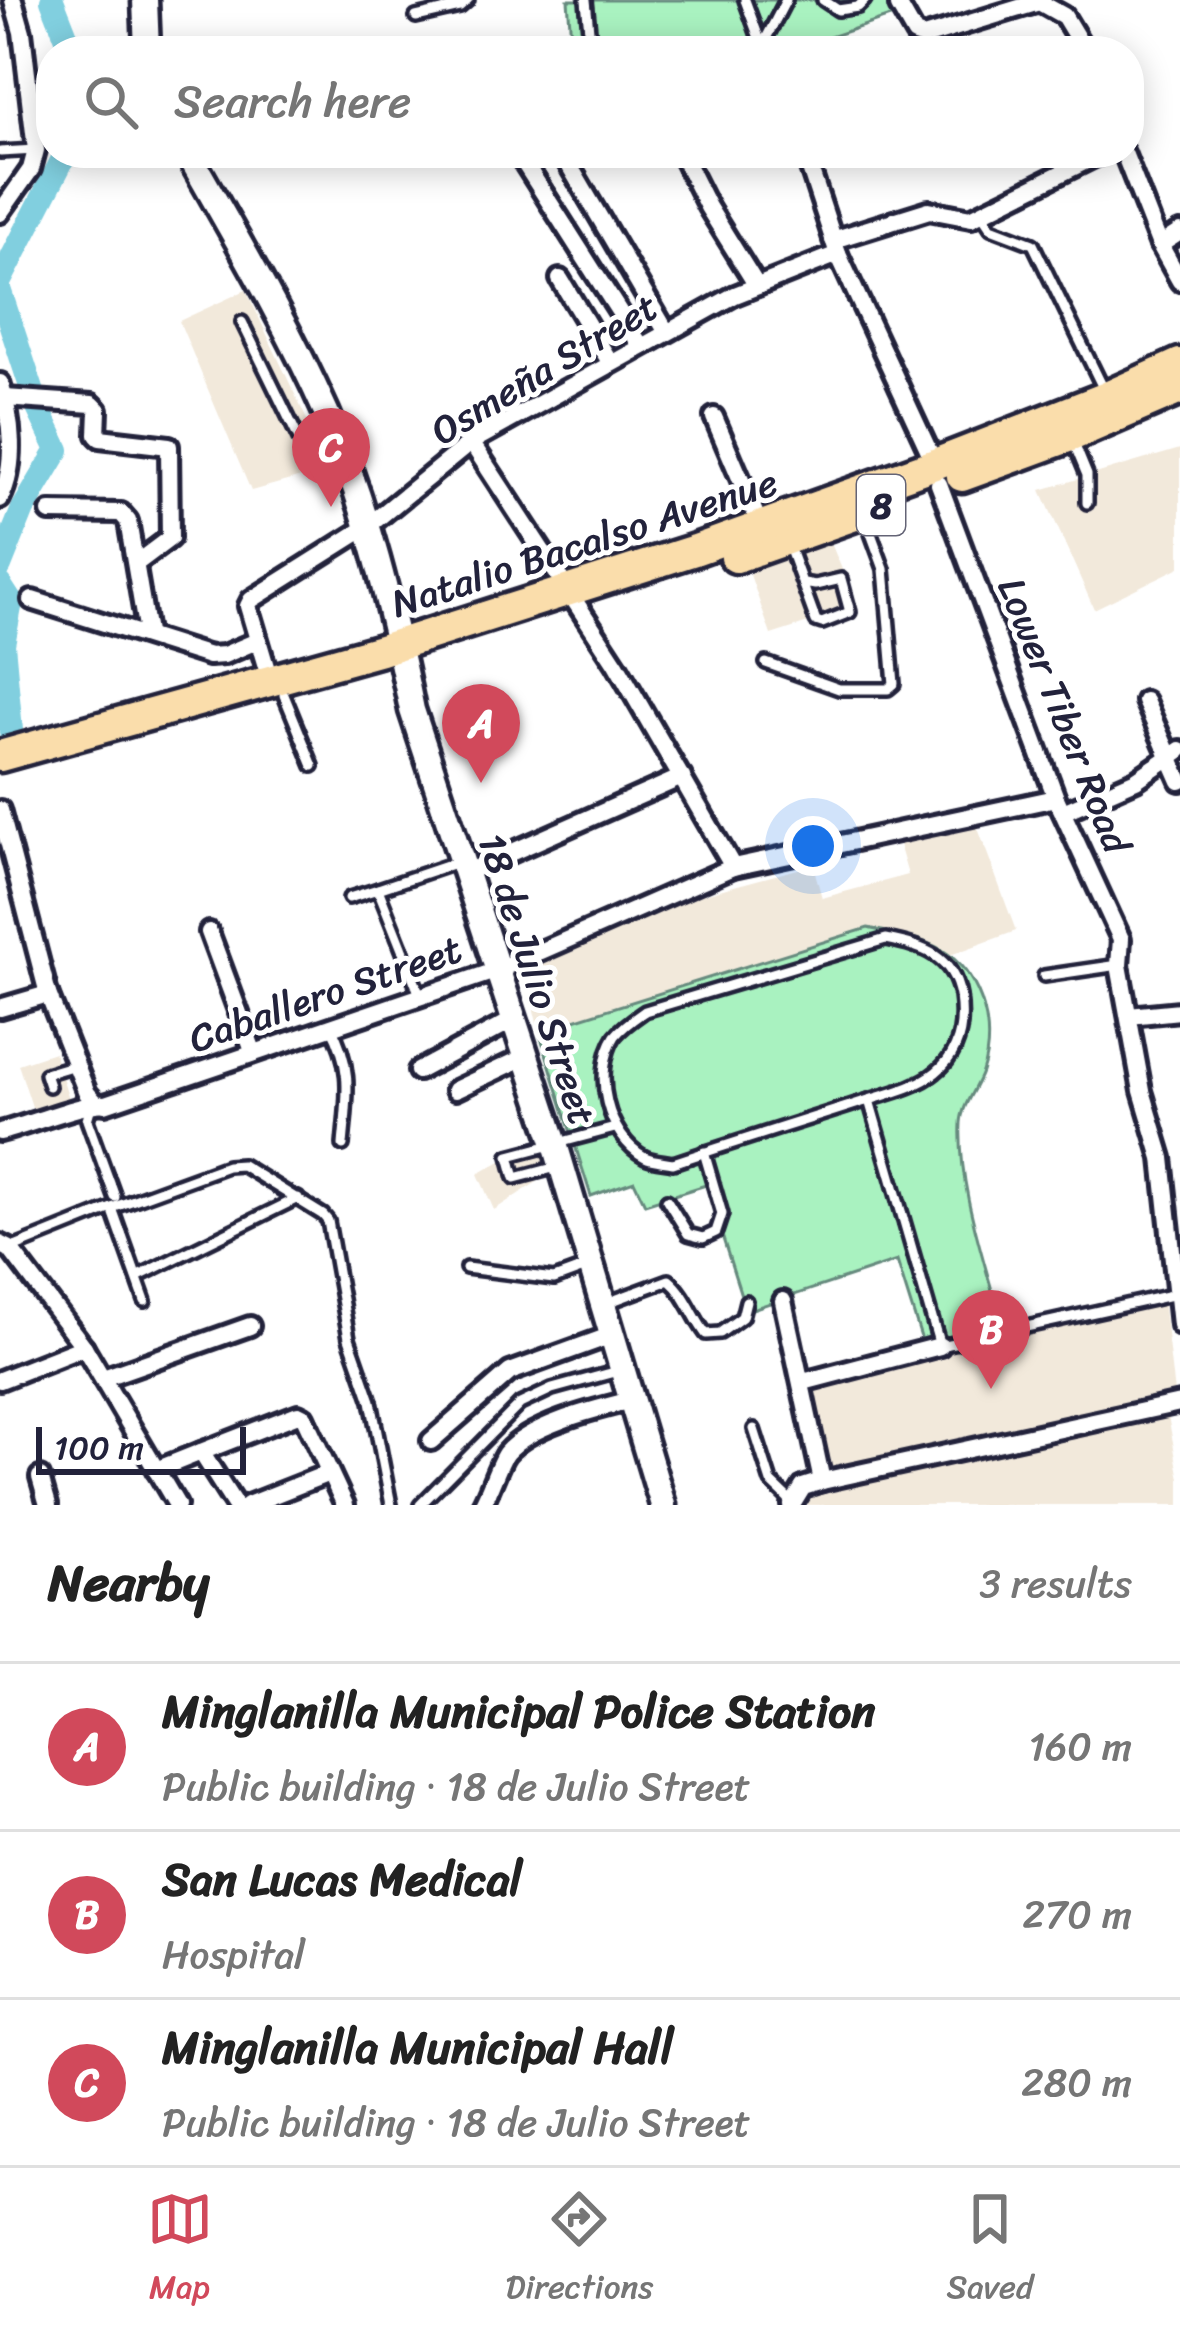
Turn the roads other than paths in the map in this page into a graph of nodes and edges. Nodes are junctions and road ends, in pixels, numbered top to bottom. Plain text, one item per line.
1 (13, 0) edge
2 (145, 0) edge
3 (468, 0) edge
4 (586, 0) edge
5 (745, 0) edge
6 (786, 0) edge
7 (823, 0) edge
8 (865, 0) edge
9 (899, 6) dead end
10 (416, 17) dead end
11 (146, 36) edge
12 (590, 36) edge
13 (758, 36) edge
14 (769, 36) edge
15 (921, 36) edge
16 (927, 36) edge
17 (1075, 36) edge
18 (36, 150) junction
19 (0, 152) edge
20 (196, 168) edge
21 (528, 168) edge
22 (571, 168) edge
23 (688, 168) edge
24 (814, 168) edge
25 (1072, 168) edge
26 (1130, 168) edge
27 (0, 213) edge
28 (980, 213) junction
29 (1180, 232) edge
30 (1160, 245) junction
31 (836, 247) junction
32 (560, 279) dead end
33 (1180, 280) edge
34 (757, 286) junction
35 (242, 322) dead end
36 (666, 331) junction
37 (641, 346) junction
38 (610, 362) junction
39 (1180, 364) edge
40 (1180, 389) edge
41 (10, 393) edge
42 (1107, 398) junction
43 (714, 417) dead end
44 (1071, 436) junction
45 (335, 438) junction
46 (471, 442) junction
47 (937, 474) junction
48 (0, 499) edge
49 (1087, 502) dead end
50 (50, 512) dead end
51 (863, 512) junction
52 (367, 527) junction
53 (774, 534) junction
54 (138, 562) junction
55 (804, 583) junction
56 (573, 599) junction
57 (32, 600) dead end
58 (147, 633) junction
59 (256, 641) junction
60 (400, 653) junction
61 (766, 663) dead end
62 (277, 688) junction
63 (1145, 701) dead end
64 (1176, 753) edge
65 (0, 756) edge
66 (313, 766) dead end
67 (0, 776) edge
68 (682, 777) junction
69 (1180, 781) edge
70 (1060, 805) junction
71 (0, 810) edge
72 (463, 867) junction
73 (733, 867) junction
74 (378, 889) junction
75 (349, 898) dead end
76 (209, 932) dead end
77 (1119, 965) junction
78 (498, 970) junction
79 (1044, 976) dead end
80 (48, 994) junction
81 (420, 995) junction
82 (0, 1007) edge
83 (1180, 1011) edge
84 (1129, 1016) junction
85 (515, 1019) junction
86 (332, 1029) junction
87 (253, 1052) junction
88 (527, 1056) junction
89 (75, 1065) junction
90 (418, 1071) dead end
91 (49, 1086) dead end
92 (455, 1090) dead end
93 (869, 1100) junction
94 (94, 1101) junction
95 (615, 1128) junction
96 (0, 1132) edge
97 (343, 1145) dead end
98 (704, 1152) junction
99 (558, 1154) junction
100 (298, 1198) junction
101 (667, 1200) dead end
102 (114, 1203) junction
103 (5, 1246) edge
104 (591, 1265) junction
105 (466, 1268) dead end
106 (137, 1277) junction
107 (1177, 1293) edge
108 (145, 1301) dead end
109 (746, 1301) dead end
110 (783, 1301) dead end
111 (604, 1304) junction
112 (1180, 1325) edge
113 (250, 1326) dead end
114 (612, 1335) junction
115 (940, 1346) junction
116 (84, 1347) junction
117 (623, 1370) junction
118 (103, 1378) junction
119 (0, 1380) edge
120 (803, 1382) junction
121 (632, 1400) junction
122 (1180, 1403) edge
123 (754, 1429) dead end
124 (431, 1441) dead end
125 (201, 1452) junction
126 (156, 1470) junction
127 (328, 1473) junction
128 (40, 1477) dead end
129 (822, 1481) junction
130 (792, 1504) edge
131 (48, 1505) edge
132 (177, 1505) edge
133 (235, 1505) edge
134 (248, 1505) edge
135 (345, 1505) edge
136 (391, 1505) edge
137 (420, 1505) edge
138 (482, 1505) edge
139 (663, 1505) edge

1 - 18 street
2 - 11 street
3 - 10 lane
4 - 12 lane
5 - 13 lane
6 - 14 lane
7 - 8 lane
9 - 15 street
16 - 17 street
18 - 19 lane
18 - 27 street
20 - 45 street, 18 de Julio Street
21 - 37 street
22 - 36 street
23 - 34 street
24 - 31 street, Lower Tiber Road
25 - 28 street
26 - 30 street
28 - 31 street, Osmeña Street
28 - 42 lane
29 - 30 street
30 - 33 street
31 - 34 street, Osmeña Street
31 - 47 street, Lower Tiber Road
32 - 38 street
34 - 36 street, Osmeña Street
35 - 45 lane
36 - 37 street, Osmeña Street
37 - 38 street, Osmeña Street
38 - 46 street, Osmeña Street
39 - 42 highway, Natalio Bacalso Avenue / 8
40 - 44 highway, Natalio Bacalso Avenue / 8
41 - 48 street
41 - 54 street
42 - 47 highway, Natalio Bacalso Avenue / 8
43 - 53 street
44 - 47 highway, Natalio Bacalso Avenue / 8
44 - 49 lane
45 - 52 street, 18 de Julio Street
46 - 52 street, Osmeña Street
46 - 56 street
47 - 51 highway, Natalio Bacalso Avenue / 8
47 - 53 highway, Natalio Bacalso Avenue / 8
47 - 70 street, Lower Tiber Road
50 - 54 street
51 - 53 highway, Natalio Bacalso Avenue / 8
51 - 61 lane
52 - 59 street, Osmeña Street
52 - 60 street, 18 de Julio Street
53 - 55 lane
53 - 56 highway, Natalio Bacalso Avenue / 8
54 - 58 street
55 - 55 lane
56 - 60 highway, Natalio Bacalso Avenue / 8
56 - 68 street
57 - 58 street
58 - 59 street
59 - 62 street
60 - 62 highway, Natalio Bacalso Avenue / 8
60 - 72 street, 18 de Julio Street
62 - 65 highway, Natalio Bacalso Avenue / 8
62 - 66 lane
62 - 67 highway, Natalio Bacalso Avenue / 8
63 - 64 street
64 - 69 street
64 - 70 street, Caballero Street
68 - 72 street
68 - 73 street
70 - 73 street, Caballero Street
70 - 77 street, Lower Tiber Road
71 - 80 street
72 - 74 lane
72 - 78 street, 18 de Julio Street
73 - 78 street, Caballero Street
74 - 75 lane
74 - 81 lane
76 - 87 street
77 - 79 lane
77 - 84 street, Lower Tiber Road
78 - 81 street, Caballero Street
78 - 85 street, 18 de Julio Street
80 - 82 street
80 - 89 street
81 - 86 street, Caballero Street
83 - 84 street
84 - 107 street, Lower Tiber Road
85 - 88 street, 18 de Julio Street
85 - 90 street
86 - 87 street, Caballero Street
86 - 97 lane
87 - 94 street, Caballero Street
88 - 92 street
88 - 99 street, 18 de Julio Street
89 - 91 lane
89 - 94 street
93 - 95 lane
93 - 98 lane
93 - 115 lane
94 - 96 street, Caballero Street
94 - 102 lane
95 - 98 lane
95 - 99 lane
98 - 101 lane
99 - 99 lane
99 - 104 street, 18 de Julio Street
100 - 102 lane
100 - 106 lane
100 - 136 lane
102 - 103 lane
102 - 106 lane
103 - 116 street
104 - 105 lane
104 - 111 street, 18 de Julio Street
106 - 108 lane
107 - 112 street, Lower Tiber Road
107 - 115 lane
109 - 111 lane
110 - 120 street
111 - 114 street, 18 de Julio Street
113 - 118 street
114 - 117 street, 18 de Julio Street
114 - 124 street
115 - 120 street
116 - 118 street
116 - 119 street
117 - 121 street, 18 de Julio Street
117 - 137 lane
118 - 126 street
120 - 129 street
121 - 138 street
121 - 139 street, 18 de Julio Street
122 - 129 street
123 - 130 lane
125 - 126 street
125 - 127 street
125 - 133 street
126 - 132 street
127 - 134 street
127 - 135 street
128 - 131 street
129 - 130 street

